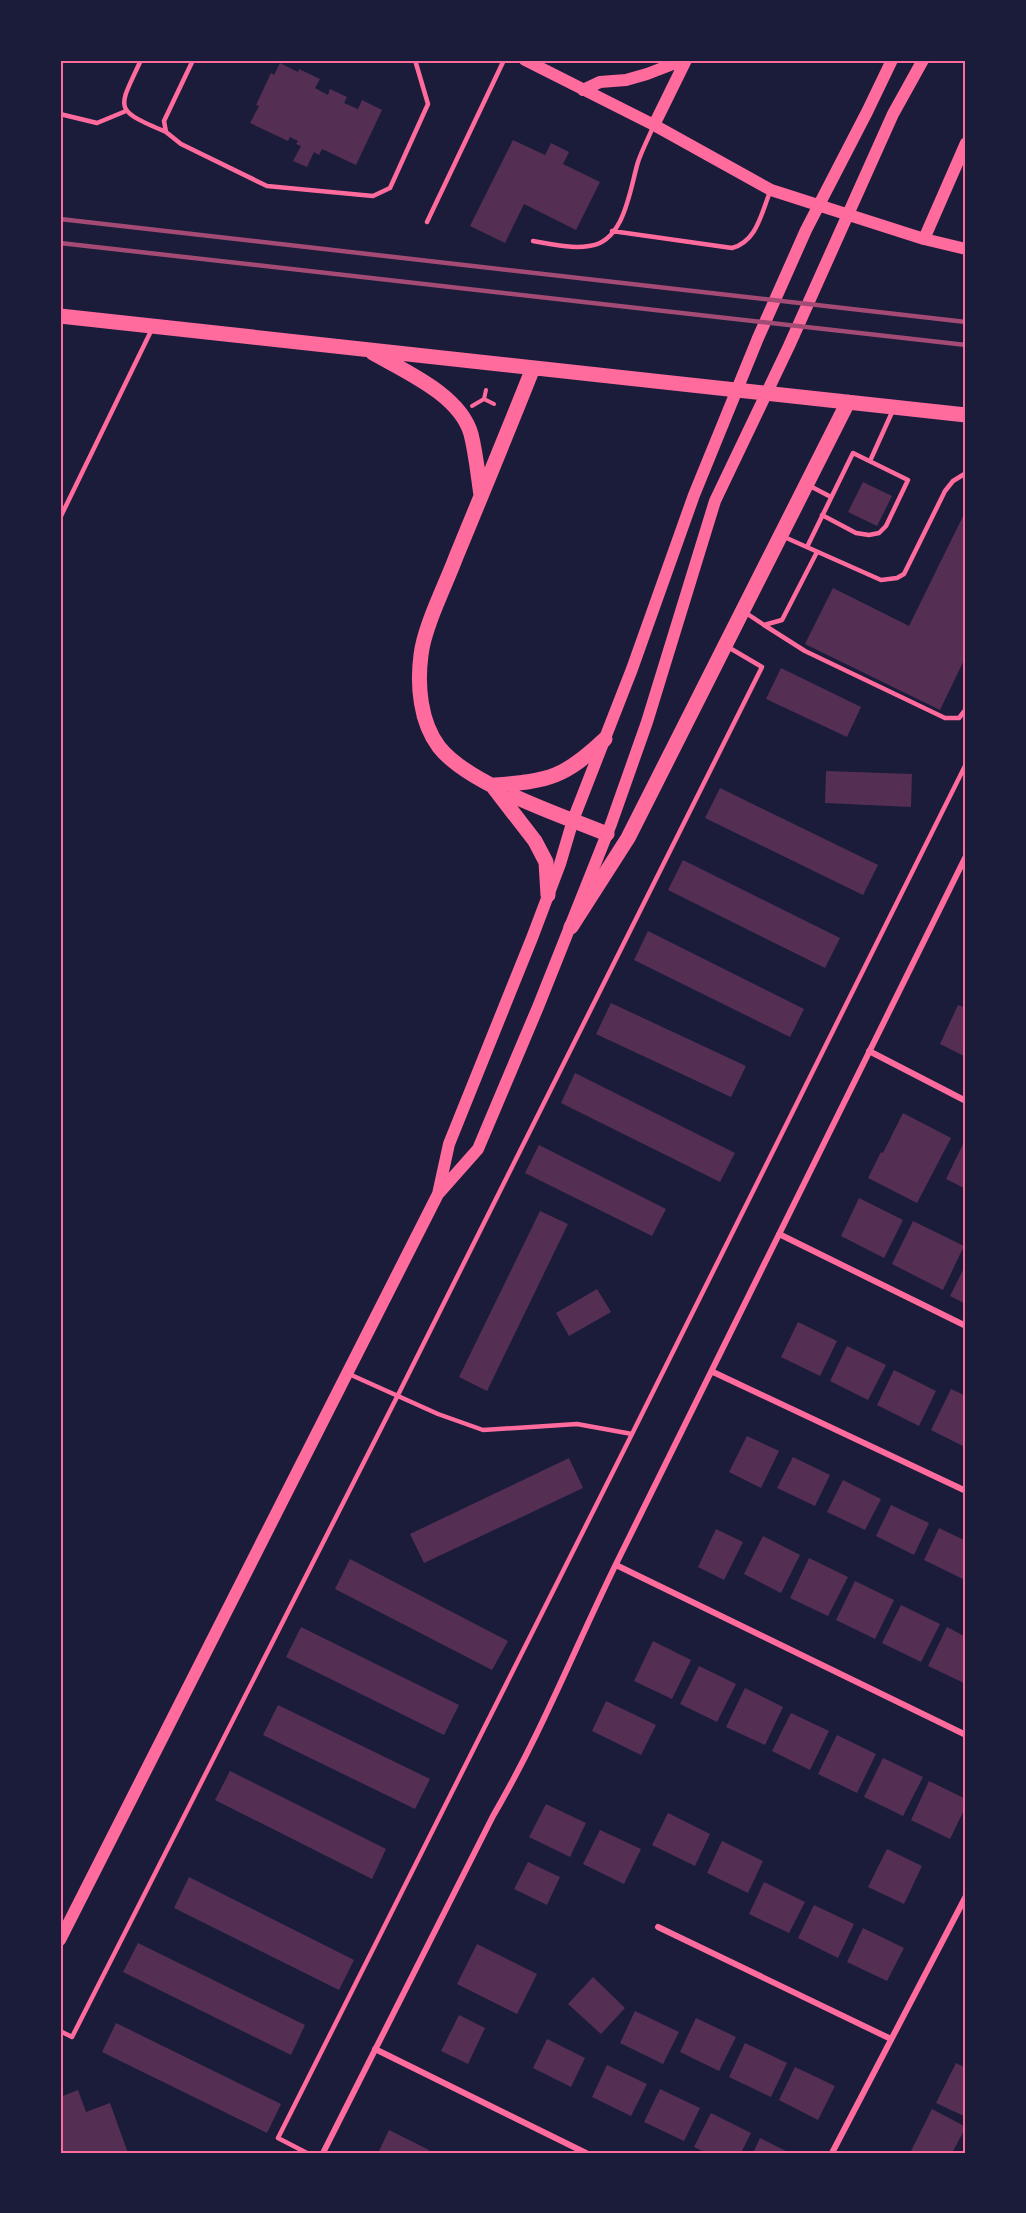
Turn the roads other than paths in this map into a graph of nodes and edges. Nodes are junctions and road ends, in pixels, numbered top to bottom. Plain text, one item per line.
1 (141, 60) edge
2 (193, 60) edge
3 (415, 60) edge
4 (504, 60) edge
5 (525, 60) edge
6 (678, 60) edge
7 (686, 60) edge
8 (891, 60) edge
9 (923, 60) edge
10 (583, 90) junction
11 (126, 111) junction
12 (60, 114) edge
13 (654, 125) junction
14 (165, 132) junction
15 (966, 143) edge
16 (771, 190) junction
17 (427, 222) dead end
18 (612, 231) junction
19 (924, 239) junction
20 (533, 241) dead end
21 (966, 249) edge
22 (60, 316) edge
23 (153, 327) junction
24 (368, 350) junction
25 (533, 368) junction
26 (848, 402) junction
27 (894, 407) junction
28 (966, 415) edge
29 (870, 461) junction
30 (966, 473) edge
31 (806, 484) junction
32 (481, 496) junction
33 (831, 497) junction
34 (822, 515) junction
35 (60, 518) edge
36 (780, 535) junction
37 (807, 547) junction
38 (817, 552) junction
39 (742, 611) junction
40 (764, 625) junction
41 (725, 645) junction
42 (966, 709) edge
43 (604, 739) junction
44 (966, 764) edge
45 (492, 786) junction
46 (573, 820) junction
47 (607, 834) junction
48 (966, 856) edge
49 (548, 895) junction
50 (571, 927) junction
51 (869, 1051) junction
52 (966, 1101) edge
53 (438, 1194) junction
54 (779, 1234) junction
55 (966, 1326) edge
56 (713, 1372) junction
57 (348, 1373) junction
58 (398, 1395) junction
59 (632, 1434) junction
60 (966, 1491) edge
61 (616, 1565) junction
62 (966, 1735) edge
63 (966, 1896) edge
64 (658, 1927) dead end
65 (60, 1941) edge
66 (60, 2031) edge
67 (891, 2039) junction
68 (375, 2049) junction
69 (307, 2153) edge
70 (323, 2153) edge
71 (586, 2153) edge
72 (832, 2153) edge

1 - 11 lane
2 - 14 lane
3 - 14 lane
4 - 17 lane
5 - 10 main road
6 - 10 main road
7 - 13 main road
8 - 43 main road
9 - 47 main road
10 - 13 main road
11 - 12 lane
11 - 14 lane
13 - 16 main road
13 - 18 lane
15 - 19 main road
16 - 18 lane
16 - 19 main road
18 - 20 lane
19 - 21 main road
22 - 23 main road
23 - 24 main road
23 - 35 lane
24 - 25 main road
24 - 32 main road
25 - 26 main road
25 - 32 main road
26 - 27 main road
26 - 31 main road
27 - 28 main road
27 - 29 lane
29 - 33 lane
29 - 34 lane
30 - 38 lane
31 - 33 lane
31 - 36 main road
32 - 45 main road
33 - 34 lane
34 - 37 lane
36 - 37 lane
36 - 39 main road
37 - 38 lane
38 - 40 lane
39 - 40 lane
39 - 41 main road
40 - 42 lane
41 - 50 main road
41 - 58 lane
43 - 45 main road
43 - 46 main road
44 - 59 lane
45 - 46 main road
45 - 49 main road
46 - 47 main road
46 - 49 main road
47 - 50 main road
48 - 51 street
49 - 53 main road
50 - 53 main road
51 - 52 street
51 - 54 street
53 - 57 main road
54 - 55 street
54 - 56 street
56 - 60 street
56 - 61 street
57 - 58 lane
57 - 65 main road
58 - 59 lane
58 - 66 lane
59 - 69 lane
61 - 62 street
61 - 68 street
63 - 67 street
64 - 67 street
67 - 72 street
68 - 70 street
68 - 71 street

